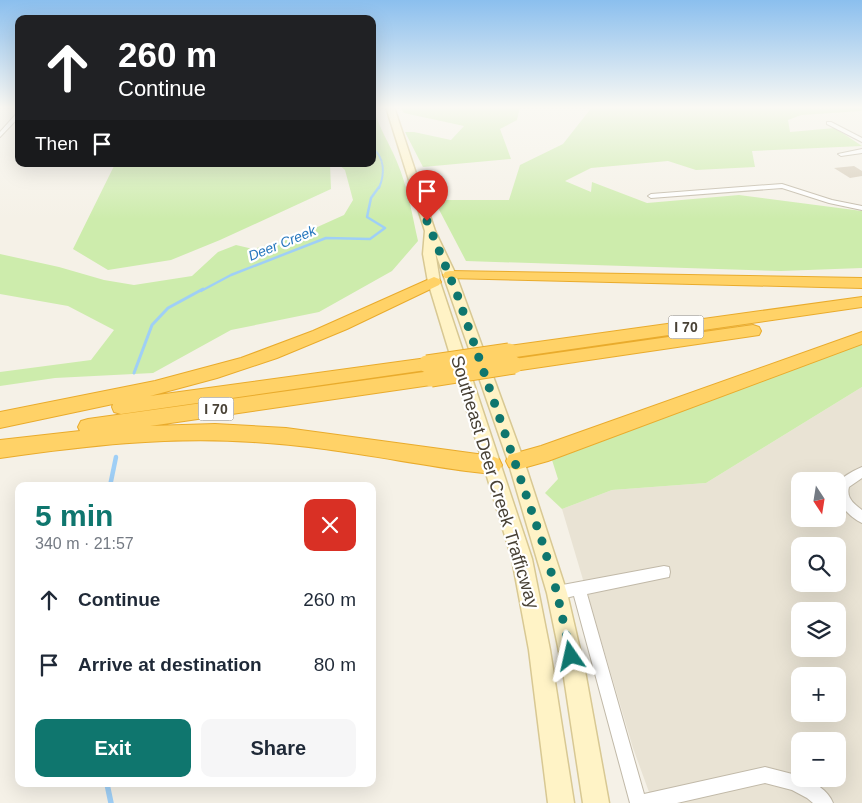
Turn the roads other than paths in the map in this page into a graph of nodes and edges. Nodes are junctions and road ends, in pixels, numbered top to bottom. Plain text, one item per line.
1 (402, 144) edge
2 (862, 151) edge
3 (841, 154) dead end
4 (651, 196) dead end
5 (862, 208) edge
6 (430, 230) junction
7 (442, 279) junction
8 (862, 283) edge
9 (862, 302) edge
10 (862, 315) edge
11 (862, 338) edge
12 (512, 359) junction
13 (429, 371) junction
14 (0, 422) edge
15 (0, 440) edge
16 (0, 449) edge
17 (516, 461) junction
18 (492, 465) junction
19 (862, 472) edge
20 (862, 517) edge
21 (664, 572) dead end
22 (579, 589) junction
23 (557, 593) junction
24 (561, 803) edge
25 (596, 803) edge
26 (639, 803) edge
27 (825, 803) edge

1 - 6 street
2 - 3 street
4 - 5 street
6 - 7 street
6 - 7 street
7 - 8 highway
7 - 14 highway
7 - 17 street, Southeast Deer Creek Trafficway
7 - 18 street, Southeast Deer Creek Trafficway
9 - 12 highway, I 70
10 - 12 highway, I 70
11 - 17 highway
12 - 13 highway, I 70, bridge
13 - 14 highway, I 70
13 - 15 highway, I 70
16 - 18 highway
17 - 18 street
17 - 23 street, Southeast Deer Creek Trafficway
18 - 24 street, Southeast Deer Creek Trafficway
19 - 20 street
21 - 22 street
22 - 23 street
22 - 26 street
23 - 25 street, Southeast Deer Creek Trafficway
26 - 27 street

